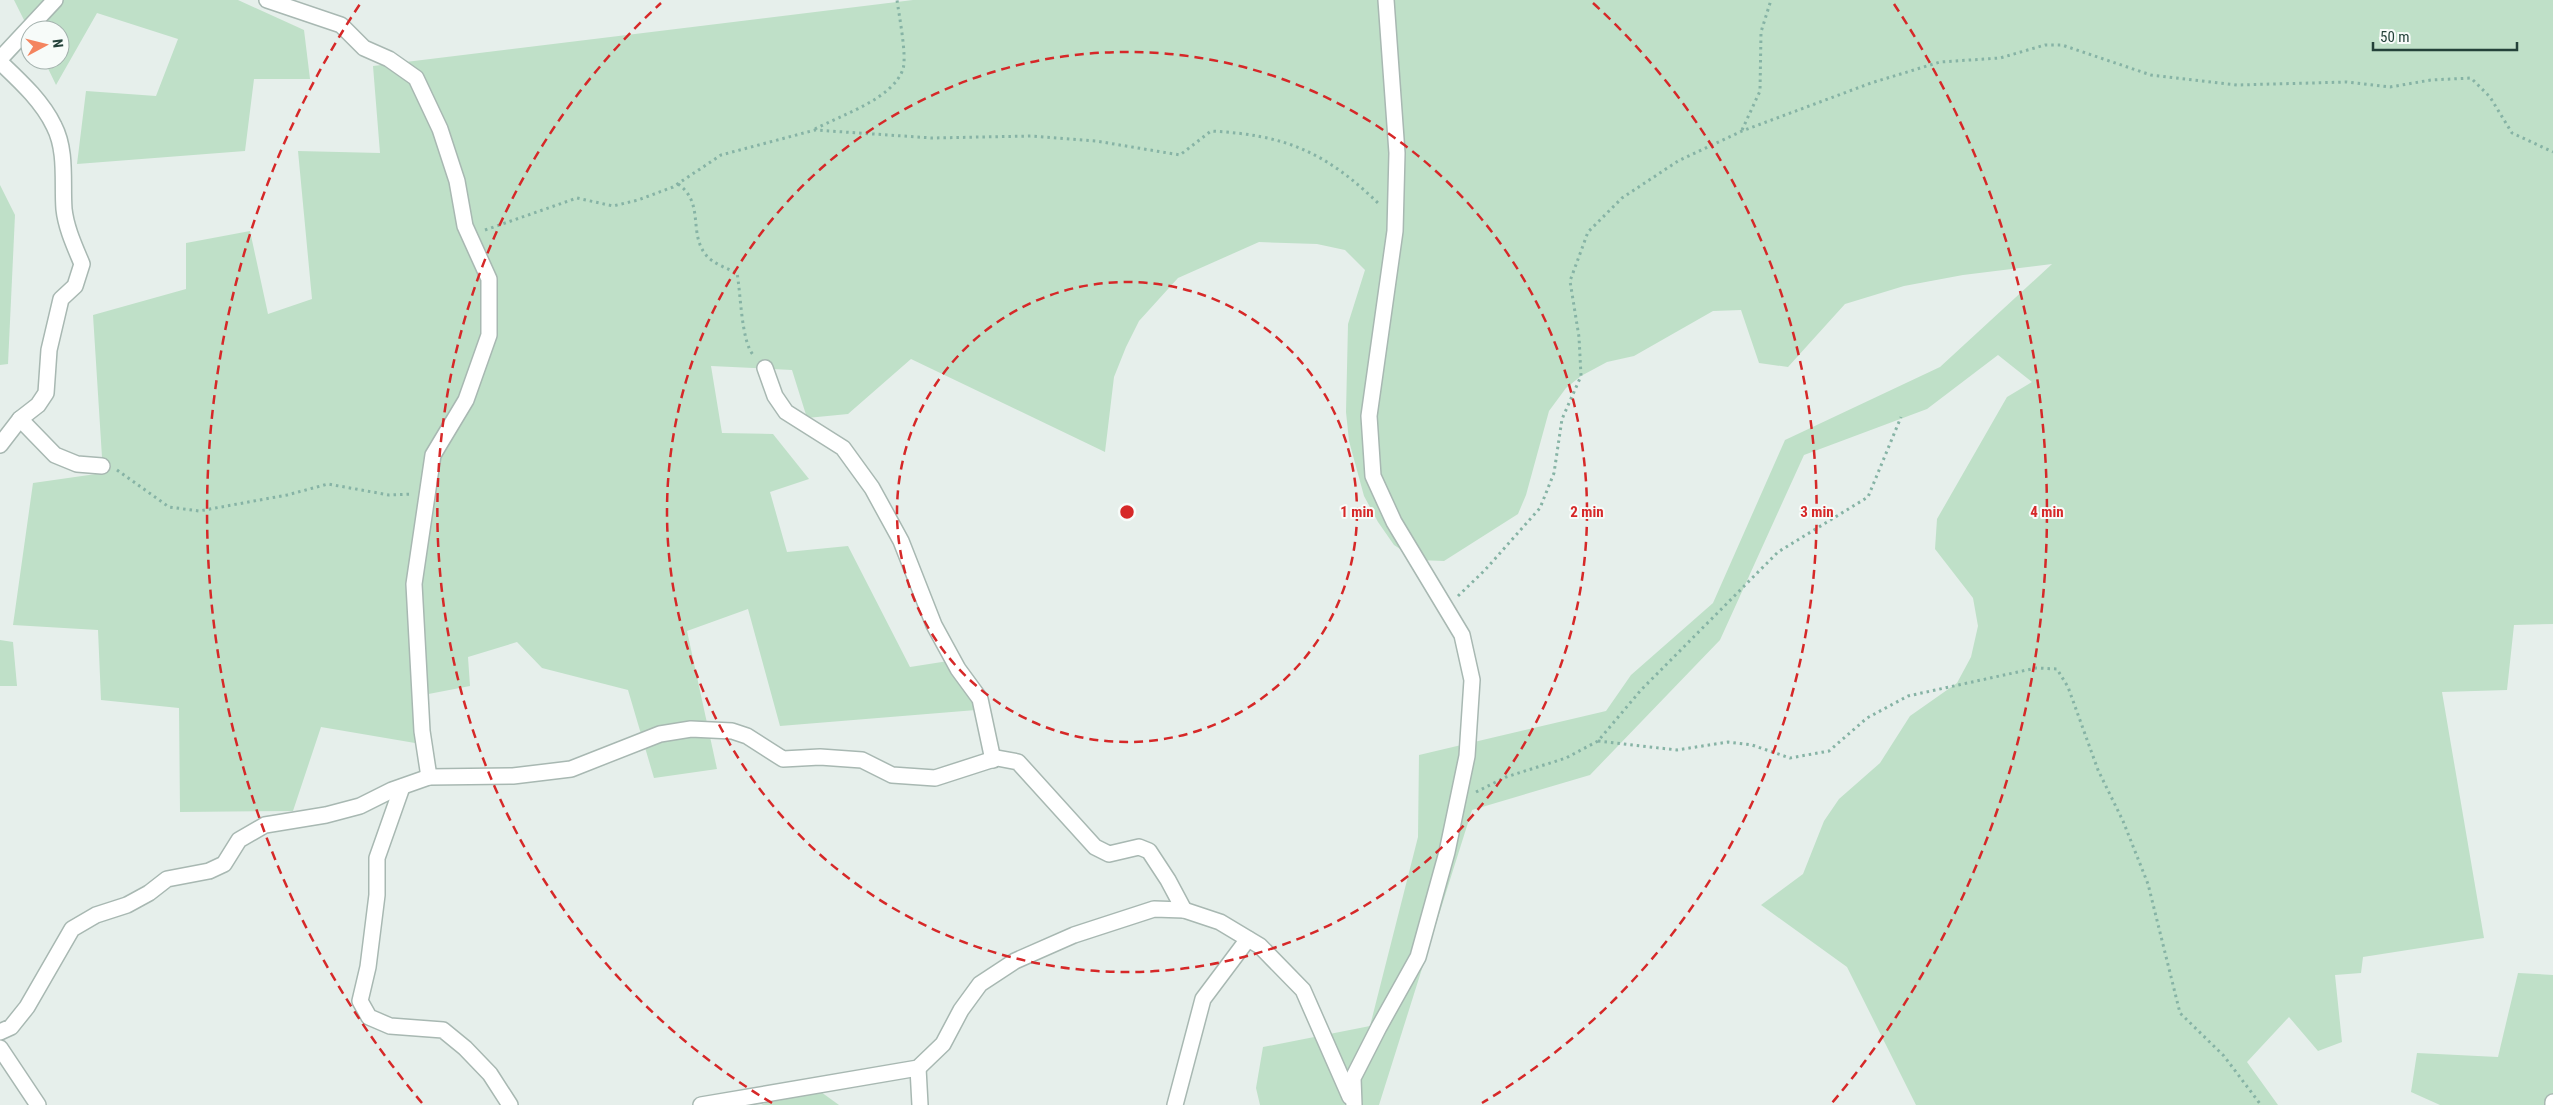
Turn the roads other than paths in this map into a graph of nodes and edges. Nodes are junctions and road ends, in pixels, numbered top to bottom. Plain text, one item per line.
1 (55, 0) edge
2 (267, 0) edge
3 (1386, 0) edge
4 (0, 61) edge
5 (766, 368) road end
6 (20, 419) junction
7 (0, 445) edge
8 (102, 466) road end
9 (992, 760) junction
10 (428, 777) junction
11 (402, 787) junction
12 (1184, 910) junction
13 (1248, 939) junction
14 (0, 1032) edge
15 (0, 1048) edge
16 (918, 1068) junction
17 (38, 1105) edge
18 (510, 1105) edge
19 (701, 1105) edge
20 (920, 1105) edge
21 (1176, 1105) edge
22 (1354, 1105) edge

1 - 4 street
2 - 10 street
3 - 22 street
4 - 6 street
5 - 9 street
6 - 7 street
6 - 8 street
9 - 10 street
9 - 12 street
10 - 11 street
11 - 14 street
11 - 18 street
12 - 13 street
12 - 16 street
13 - 21 street
13 - 22 street
15 - 17 street
16 - 19 street
16 - 20 street

